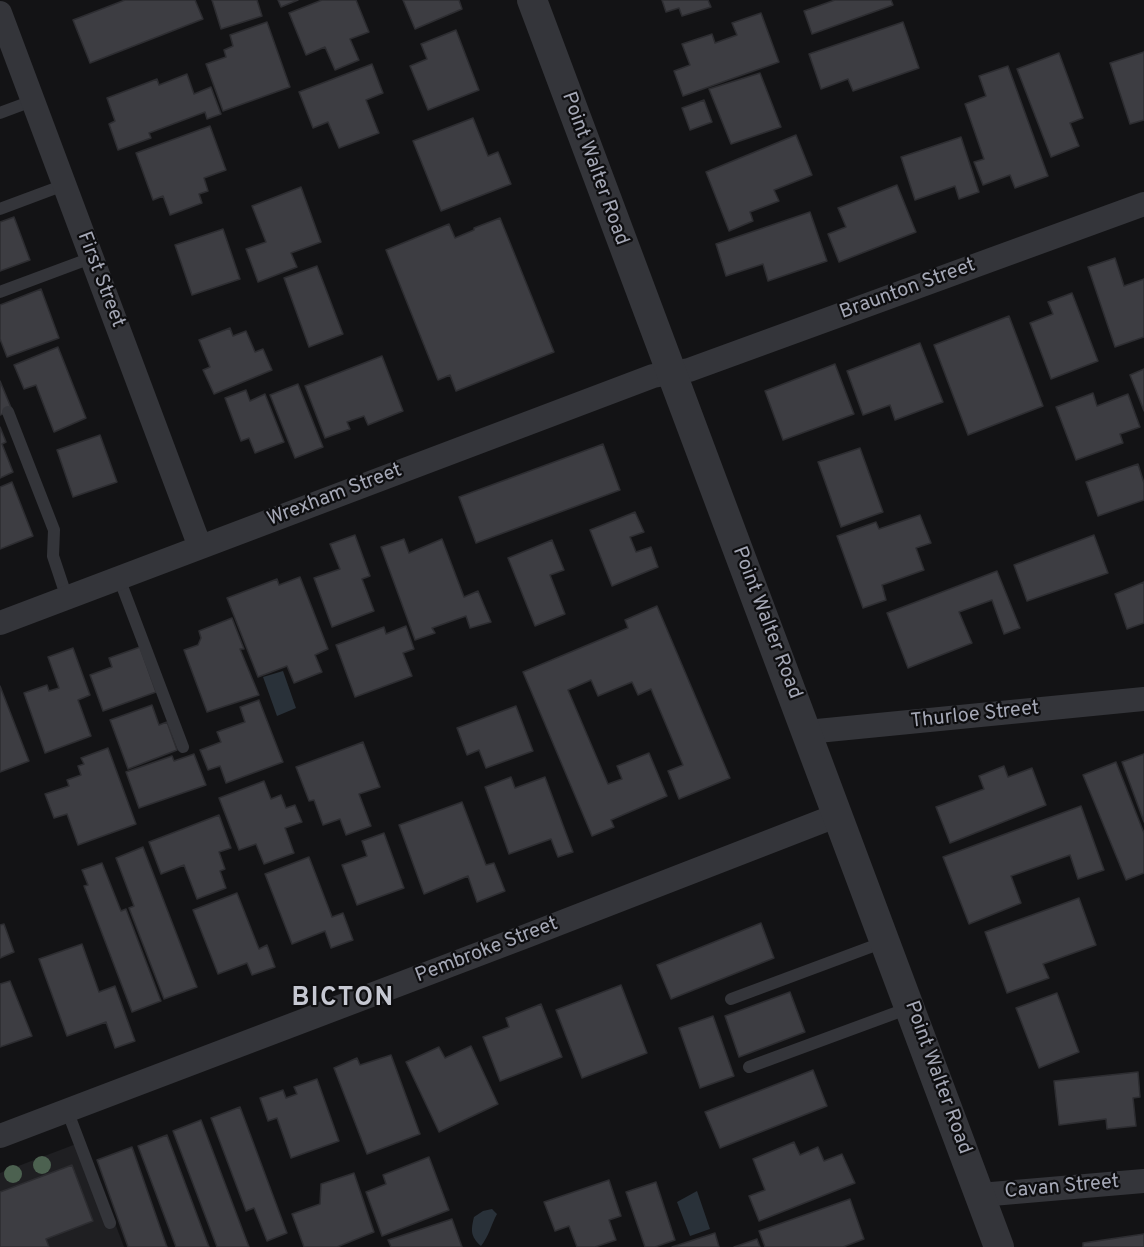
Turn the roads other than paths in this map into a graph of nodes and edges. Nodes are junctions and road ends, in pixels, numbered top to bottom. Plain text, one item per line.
1 (532, 0) edge
2 (0, 13) edge
3 (32, 101) junction
4 (0, 113) edge
5 (64, 185) junction
6 (1144, 204) edge
7 (0, 209) edge
8 (91, 258) junction
9 (0, 292) edge
10 (671, 373) junction
11 (8, 412) dead end
12 (200, 548) junction
13 (119, 578) junction
14 (67, 598) junction
15 (0, 623) edge
16 (1144, 699) edge
17 (807, 732) junction
18 (183, 747) dead end
19 (838, 815) junction
20 (886, 941) junction
21 (731, 999) dead end
22 (910, 1008) junction
23 (749, 1066) dead end
24 (67, 1110) junction
25 (0, 1136) edge
26 (1144, 1181) edge
27 (980, 1195) junction
28 (110, 1223) dead end
29 (999, 1247) edge

1 - 10 street, Point Walter Road
2 - 3 street, First Street
3 - 4 lane
3 - 5 street, First Street
5 - 7 lane
5 - 8 street, First Street
6 - 10 street, Braunton Street
8 - 9 lane
8 - 12 street, First Street
10 - 12 street, Wrexham Street
10 - 17 street, Point Walter Road
11 - 14 lane
12 - 13 street, Wrexham Street
13 - 14 street, Wrexham Street
13 - 18 lane
14 - 15 street, Wrexham Street
16 - 17 street, Thurloe Street
17 - 19 street, Point Walter Road
19 - 20 street, Point Walter Road
19 - 24 street, Pembroke Street
20 - 21 lane
20 - 22 street, Point Walter Road
22 - 23 lane
22 - 27 street, Point Walter Road
24 - 25 street, Pembroke Street
24 - 28 lane
26 - 27 street, Cavan Street
27 - 29 street, Point Walter Road

